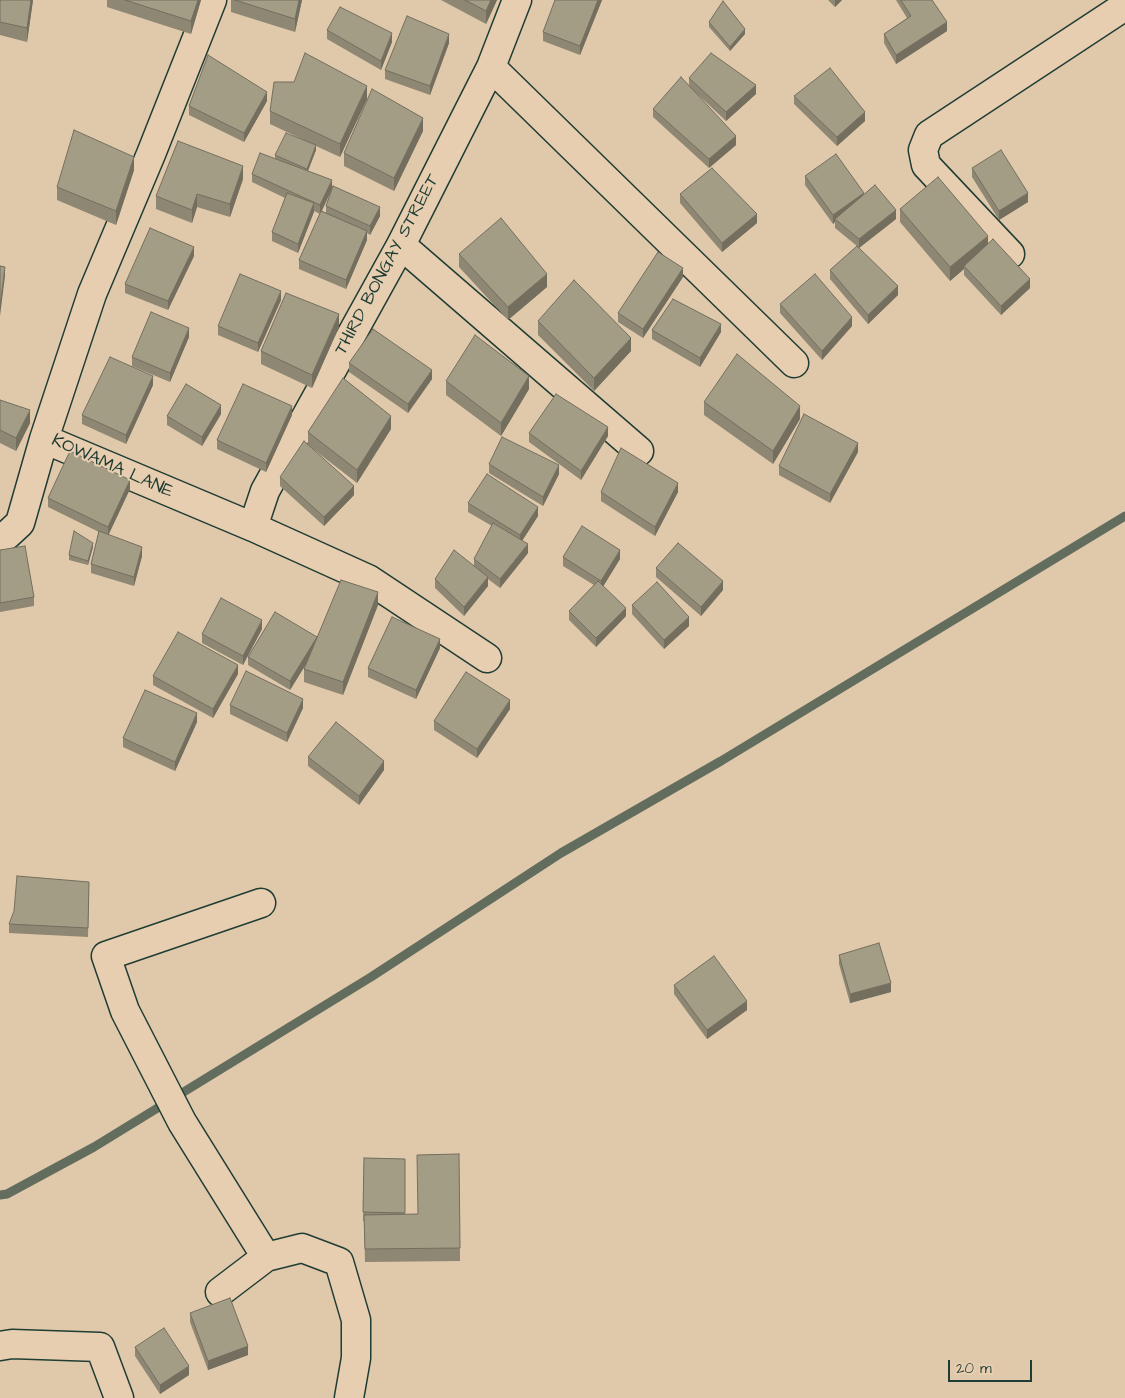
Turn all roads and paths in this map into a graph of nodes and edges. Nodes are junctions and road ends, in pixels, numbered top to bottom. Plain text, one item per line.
1 (212, 0) edge
2 (517, 0) edge
3 (1125, 6) edge
4 (491, 67) junction
5 (401, 245) junction
6 (1010, 254) edge
7 (794, 363) dead end
8 (44, 439) junction
9 (639, 451) dead end
10 (253, 527) junction
11 (0, 537) edge
12 (487, 658) dead end
13 (261, 903) dead end
14 (266, 1257) junction
15 (220, 1292) dead end
16 (0, 1346) edge
17 (119, 1398) edge
18 (349, 1398) edge

1 - 8 street, KOWAMA LANE
2 - 4 street, THIRD BONGAY STREET
3 - 6 street
4 - 5 street, THIRD BONGAY STREET
4 - 7 street
5 - 9 street
5 - 10 street, THIRD BONGAY STREET
8 - 10 street, KOWAMA LANE
8 - 11 street
10 - 12 street, KOWAMA LANE
13 - 14 street
14 - 15 street
14 - 18 street
16 - 17 street

